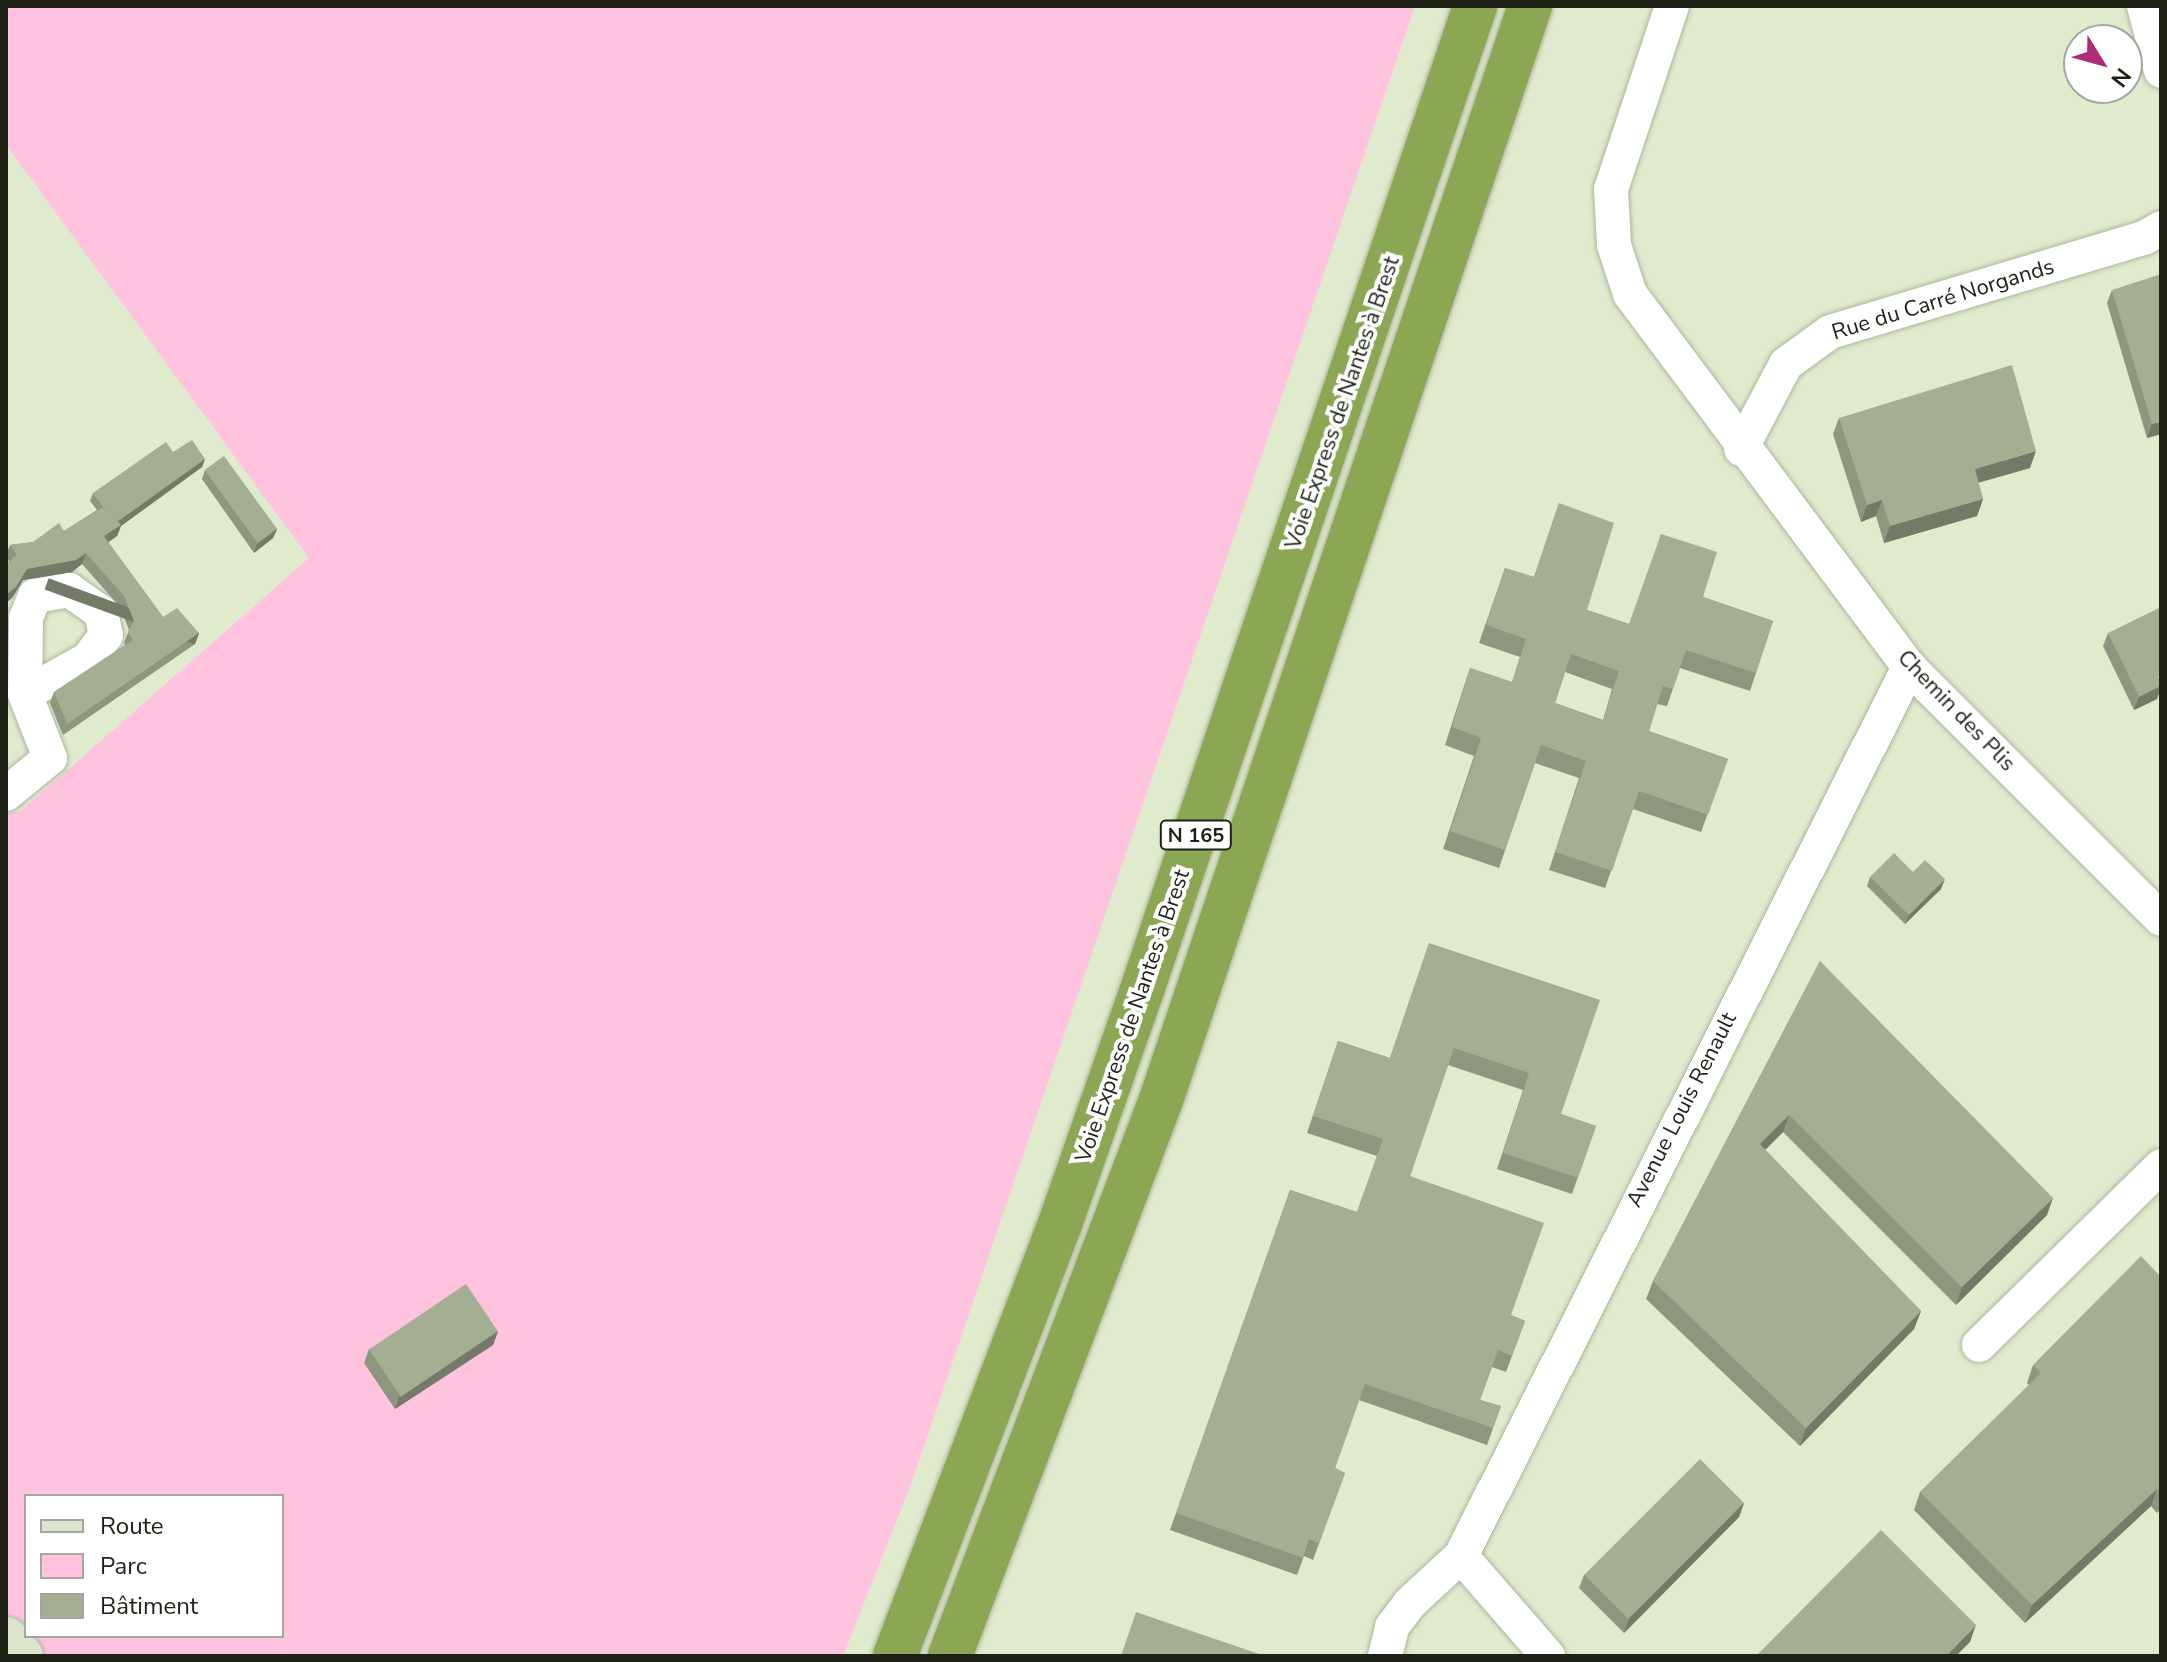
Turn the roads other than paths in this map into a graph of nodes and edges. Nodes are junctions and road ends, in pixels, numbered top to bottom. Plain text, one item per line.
1 (1475, 6) edge
2 (1530, 6) edge
3 (1672, 6) edge
4 (2144, 6) edge
5 (2161, 71) edge
6 (2161, 228) edge
7 (1741, 449) junction
8 (1909, 667) junction
9 (25, 694) dead end
10 (6, 794) edge
11 (2161, 919) edge
12 (2161, 1166) edge
13 (1979, 1345) dead end
14 (1461, 1556) junction
15 (6, 1639) edge
16 (21, 1656) edge
17 (895, 1656) edge
18 (950, 1656) edge
19 (1385, 1656) edge
20 (1548, 1656) edge

1 - 17 highway, Voie Express de Nantes à Brest / N 165
2 - 18 highway, N 165
3 - 7 street
4 - 5 street
6 - 7 street, Rue du Carré Norgands
7 - 8 street, Chemin des Plis
8 - 11 street, Chemin des Plis
8 - 14 street, Avenue Louis Renault
9 - 10 street
12 - 13 street
14 - 19 street, Avenue Louis Renault
14 - 20 street
15 - 16 street

